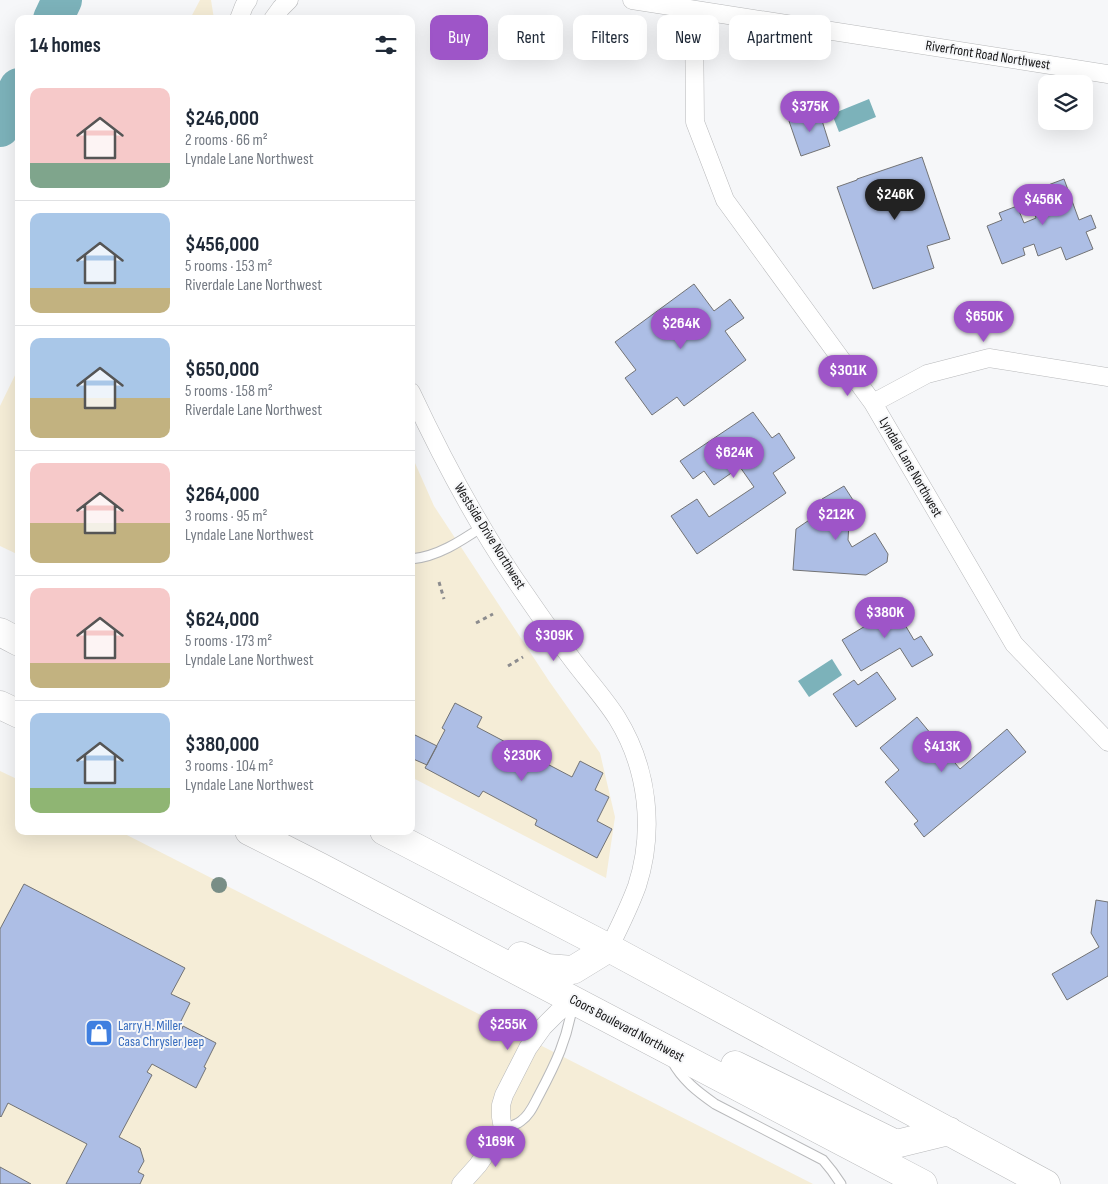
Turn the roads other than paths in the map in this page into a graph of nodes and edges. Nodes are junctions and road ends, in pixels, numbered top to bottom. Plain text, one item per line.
1 (248, 0) edge
2 (289, 0) edge
3 (632, 0) edge
4 (694, 10) junction
5 (241, 15) edge
6 (276, 15) edge
7 (1108, 74) edge
8 (1108, 377) edge
9 (415, 400) edge
10 (874, 403) junction
11 (482, 527) junction
12 (415, 558) edge
13 (0, 632) edge
14 (15, 640) edge
15 (0, 705) edge
16 (15, 712) edge
17 (1108, 742) edge
18 (257, 835) edge
19 (285, 835) edge
20 (392, 835) edge
21 (609, 948) junction
22 (573, 1000) junction
23 (664, 1048) junction
24 (503, 1129) junction
25 (948, 1131) junction
26 (461, 1184) edge
27 (841, 1184) edge
28 (923, 1184) edge
29 (1046, 1184) edge

1 - 5 street
2 - 6 street
3 - 4 street, Riverfront Road Northwest
4 - 7 street, Riverfront Road Northwest
4 - 10 street, Lyndale Lane Northwest
8 - 10 street
9 - 11 street, Westside Drive Northwest
10 - 17 street, Lyndale Lane Northwest
11 - 12 lane
11 - 21 street, Westside Drive Northwest
13 - 14 main road
15 - 16 main road
18 - 22 main road, Coors Boulevard Northwest
19 - 21 main road
20 - 21 main road
21 - 25 main road
22 - 23 main road, Coors Boulevard Northwest
22 - 24 street
22 - 24 lane
22 - 25 main road
23 - 27 lane
23 - 28 main road, Coors Boulevard Northwest
24 - 26 street
25 - 29 main road

